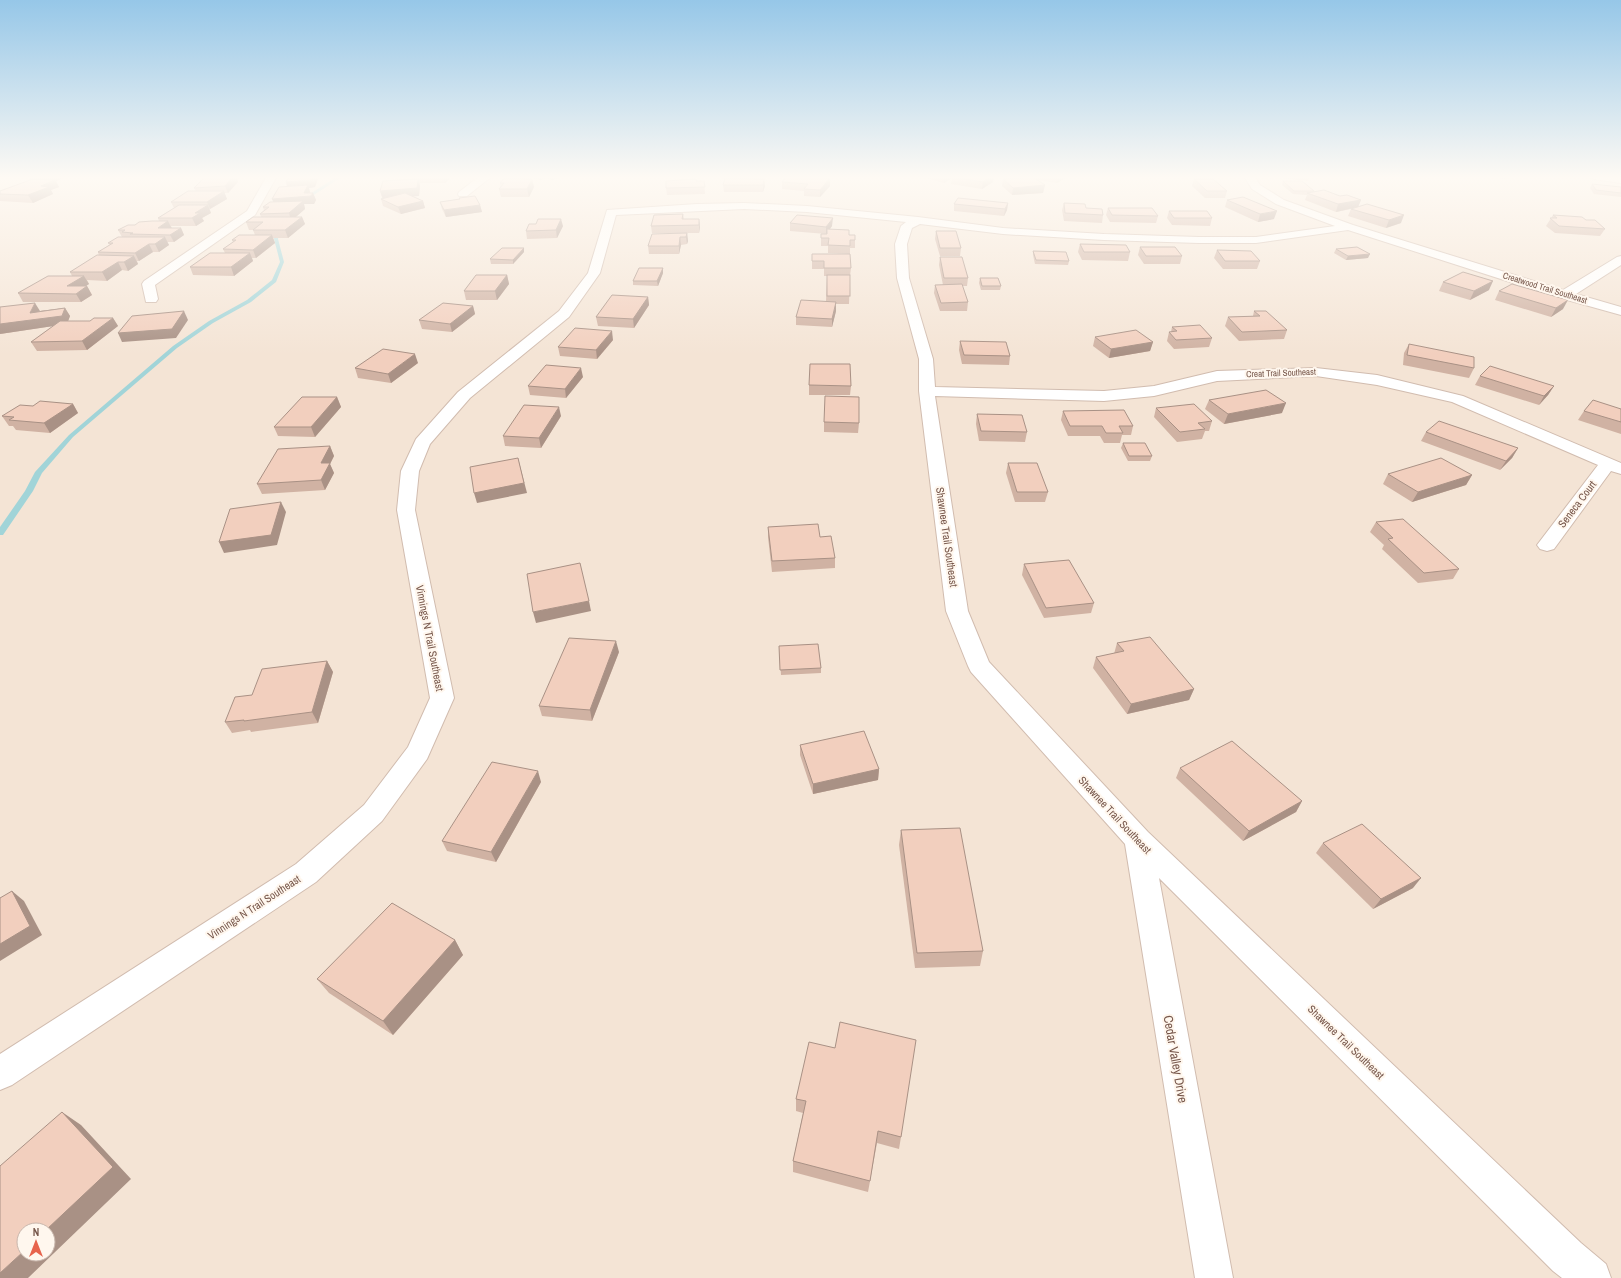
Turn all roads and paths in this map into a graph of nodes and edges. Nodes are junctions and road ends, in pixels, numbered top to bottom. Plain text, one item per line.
1 (217, 236) edge
2 (605, 236) edge
3 (904, 236) edge
4 (1070, 236) edge
5 (1287, 236) edge
6 (1376, 236) edge
7 (1621, 260) edge
8 (1565, 295) junction
9 (151, 299) dead end
10 (1621, 311) edge
11 (927, 391) junction
12 (1614, 466) edge
13 (1547, 545) dead end
14 (1138, 840) junction
15 (0, 1073) edge
16 (1214, 1278) edge
17 (1592, 1278) edge

1 - 9 street
2 - 15 street, Vinnings N Trail Southeast
3 - 11 street, Shawnee Trail Southeast
4 - 5 street
6 - 8 street, Creatwood Trail Southeast
7 - 8 street
8 - 10 street, Creatwood Trail Southeast
11 - 12 street, Creat Trail Southeast
11 - 14 street, Shawnee Trail Southeast
12 - 13 street, Seneca Court
14 - 16 street, Cedar Valley Drive
14 - 17 street, Shawnee Trail Southeast

